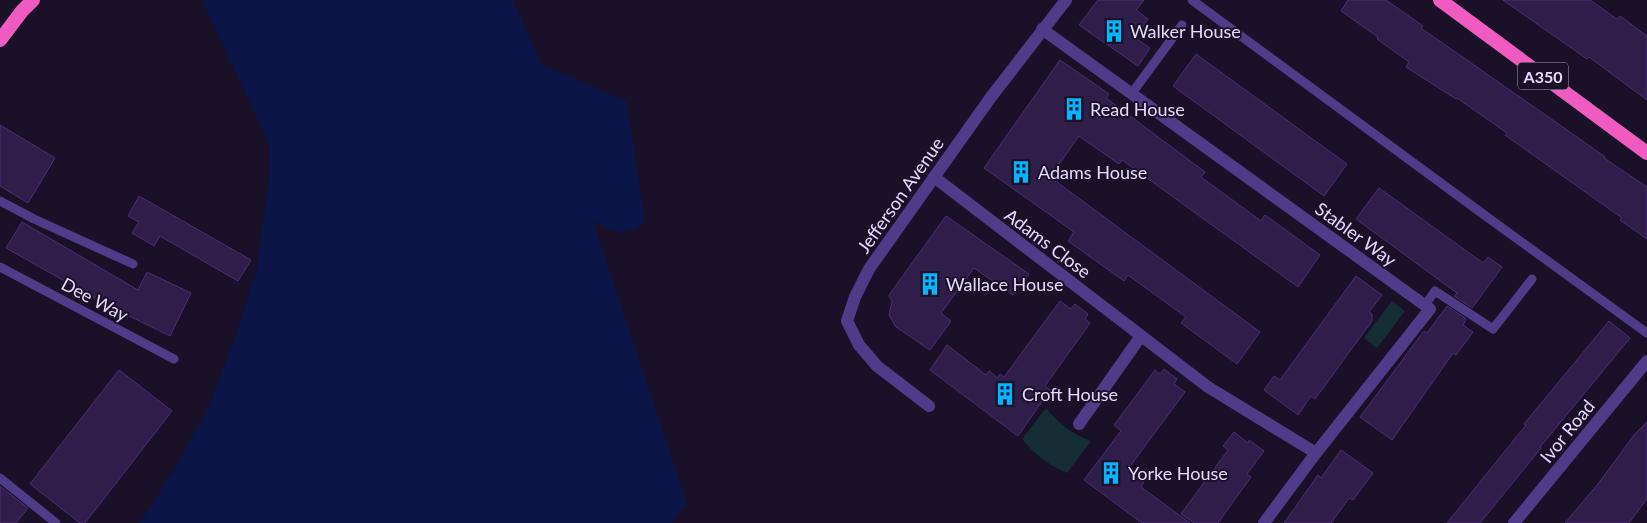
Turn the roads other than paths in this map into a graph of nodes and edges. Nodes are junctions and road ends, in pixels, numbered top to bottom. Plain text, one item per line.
1 (1066, 0) edge
2 (1192, 0) edge
3 (1440, 0) edge
4 (31, 1) edge
5 (1182, 25) dead end
6 (1042, 29) junction
7 (0, 40) edge
8 (1132, 93) junction
9 (1647, 153) edge
10 (934, 177) junction
11 (0, 201) edge
12 (133, 264) dead end
13 (0, 267) edge
14 (1532, 279) dead end
15 (1425, 305) junction
16 (1647, 333) edge
17 (1141, 336) junction
18 (174, 359) dead end
19 (1647, 361) edge
20 (928, 406) dead end
21 (1079, 424) dead end
22 (1316, 453) junction
23 (0, 478) edge
24 (56, 523) edge
25 (1264, 523) edge
26 (1514, 523) edge

1 - 6 street, Jefferson Avenue
2 - 16 lane
3 - 9 highway, A350
4 - 7 highway
5 - 8 lane
6 - 8 street, Stabler Way
6 - 10 street, Jefferson Avenue
8 - 15 street, Stabler Way
10 - 17 street, Adams Close
10 - 20 street, Jefferson Avenue
11 - 12 lane
13 - 18 lane, Dee Way
14 - 15 lane
15 - 22 street
17 - 21 street
17 - 22 street, Adams Close
19 - 26 street, Ivor Road
22 - 25 street
23 - 24 lane

